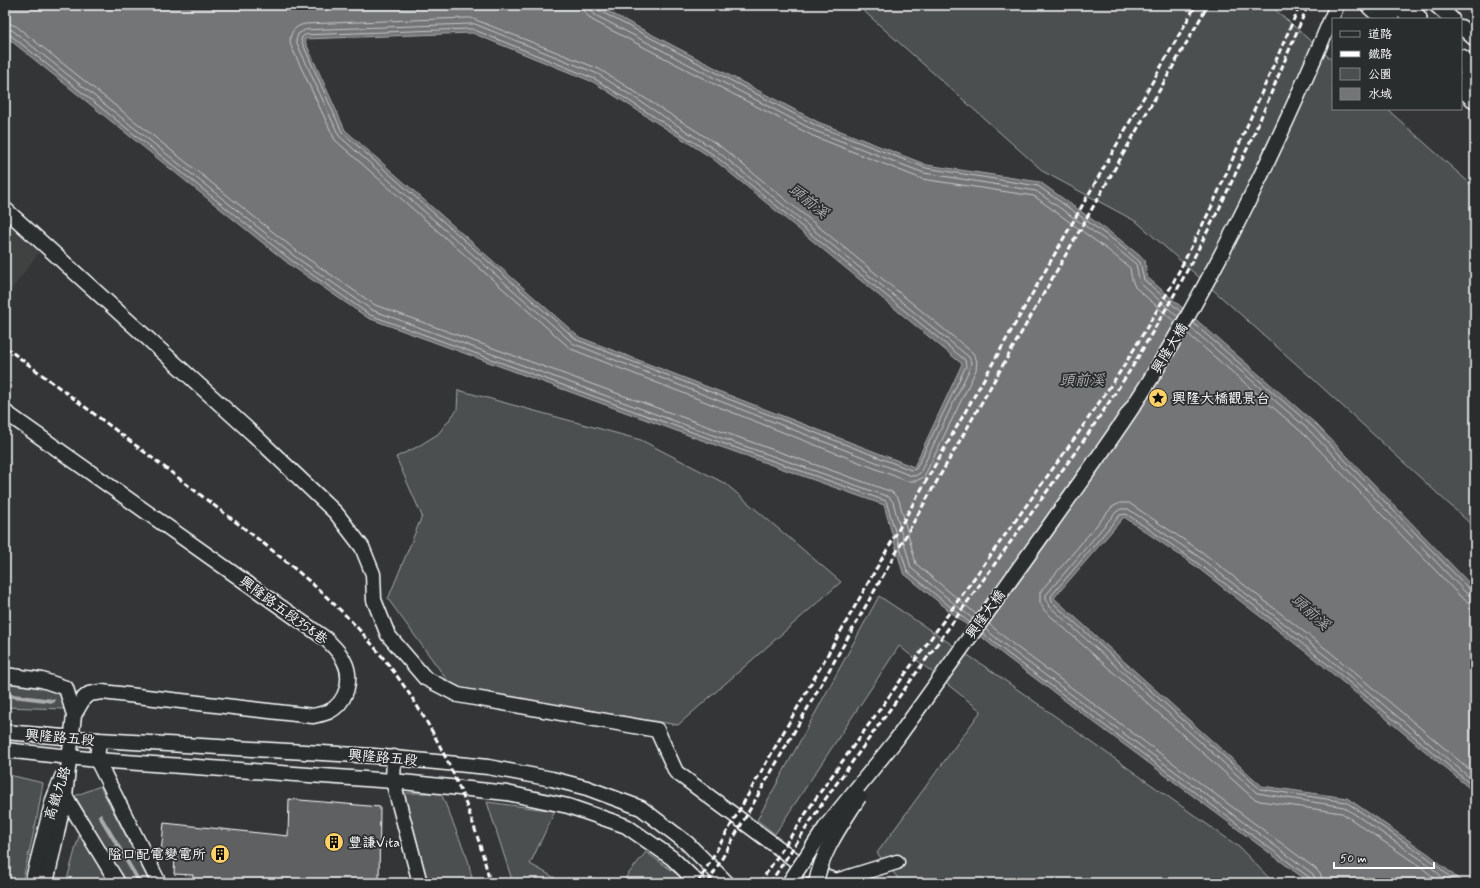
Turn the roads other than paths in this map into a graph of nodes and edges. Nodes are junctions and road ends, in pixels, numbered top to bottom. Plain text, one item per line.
1 (1337, 5) edge
2 (1372, 5) edge
3 (1401, 5) edge
4 (1436, 5) edge
5 (1387, 18) edge
6 (1415, 18) edge
7 (1451, 18) edge
8 (1462, 28) edge
9 (1475, 39) edge
10 (1462, 61) edge
11 (1475, 72) edge
12 (1462, 85) edge
13 (1475, 97) edge
14 (5, 209) edge
15 (5, 412) edge
16 (5, 674) edge
17 (73, 718) junction
18 (5, 732) edge
19 (72, 737) junction
20 (99, 740) junction
21 (896, 740) junction
22 (5, 750) edge
23 (394, 757) junction
24 (69, 758) junction
25 (97, 760) junction
26 (393, 781) junction
27 (65, 796) junction
28 (897, 862) dead end
29 (32, 883) edge
30 (46, 883) edge
31 (118, 883) edge
32 (159, 883) edge
33 (420, 883) edge
34 (698, 883) edge
35 (727, 883) edge
36 (789, 883) edge
37 (816, 883) edge

1 - 21 street, 興隆大橋
2 - 5 highway
3 - 6 highway
4 - 7 street
8 - 9 street
10 - 11 highway
12 - 13 highway
14 - 28 street
15 - 17 street, 興隆路五段358巷
16 - 17 street
17 - 19 street
18 - 19 street, 興隆路五段
19 - 20 street, 興隆路五段
19 - 24 street
20 - 23 street, 興隆路五段
20 - 25 street
21 - 36 street, 興隆大橋, bridge
21 - 37 street, 興隆大橋, bridge
22 - 24 street, 興隆路五段
23 - 26 street
23 - 35 street, 興隆路五段
24 - 25 street, 興隆路五段
24 - 27 street, 高鐵九路
24 - 29 street, 高鐵九路
25 - 26 street, 興隆路五段
25 - 32 street
26 - 33 street
26 - 34 street, 興隆路五段
27 - 30 street, 高鐵九路
27 - 31 street

